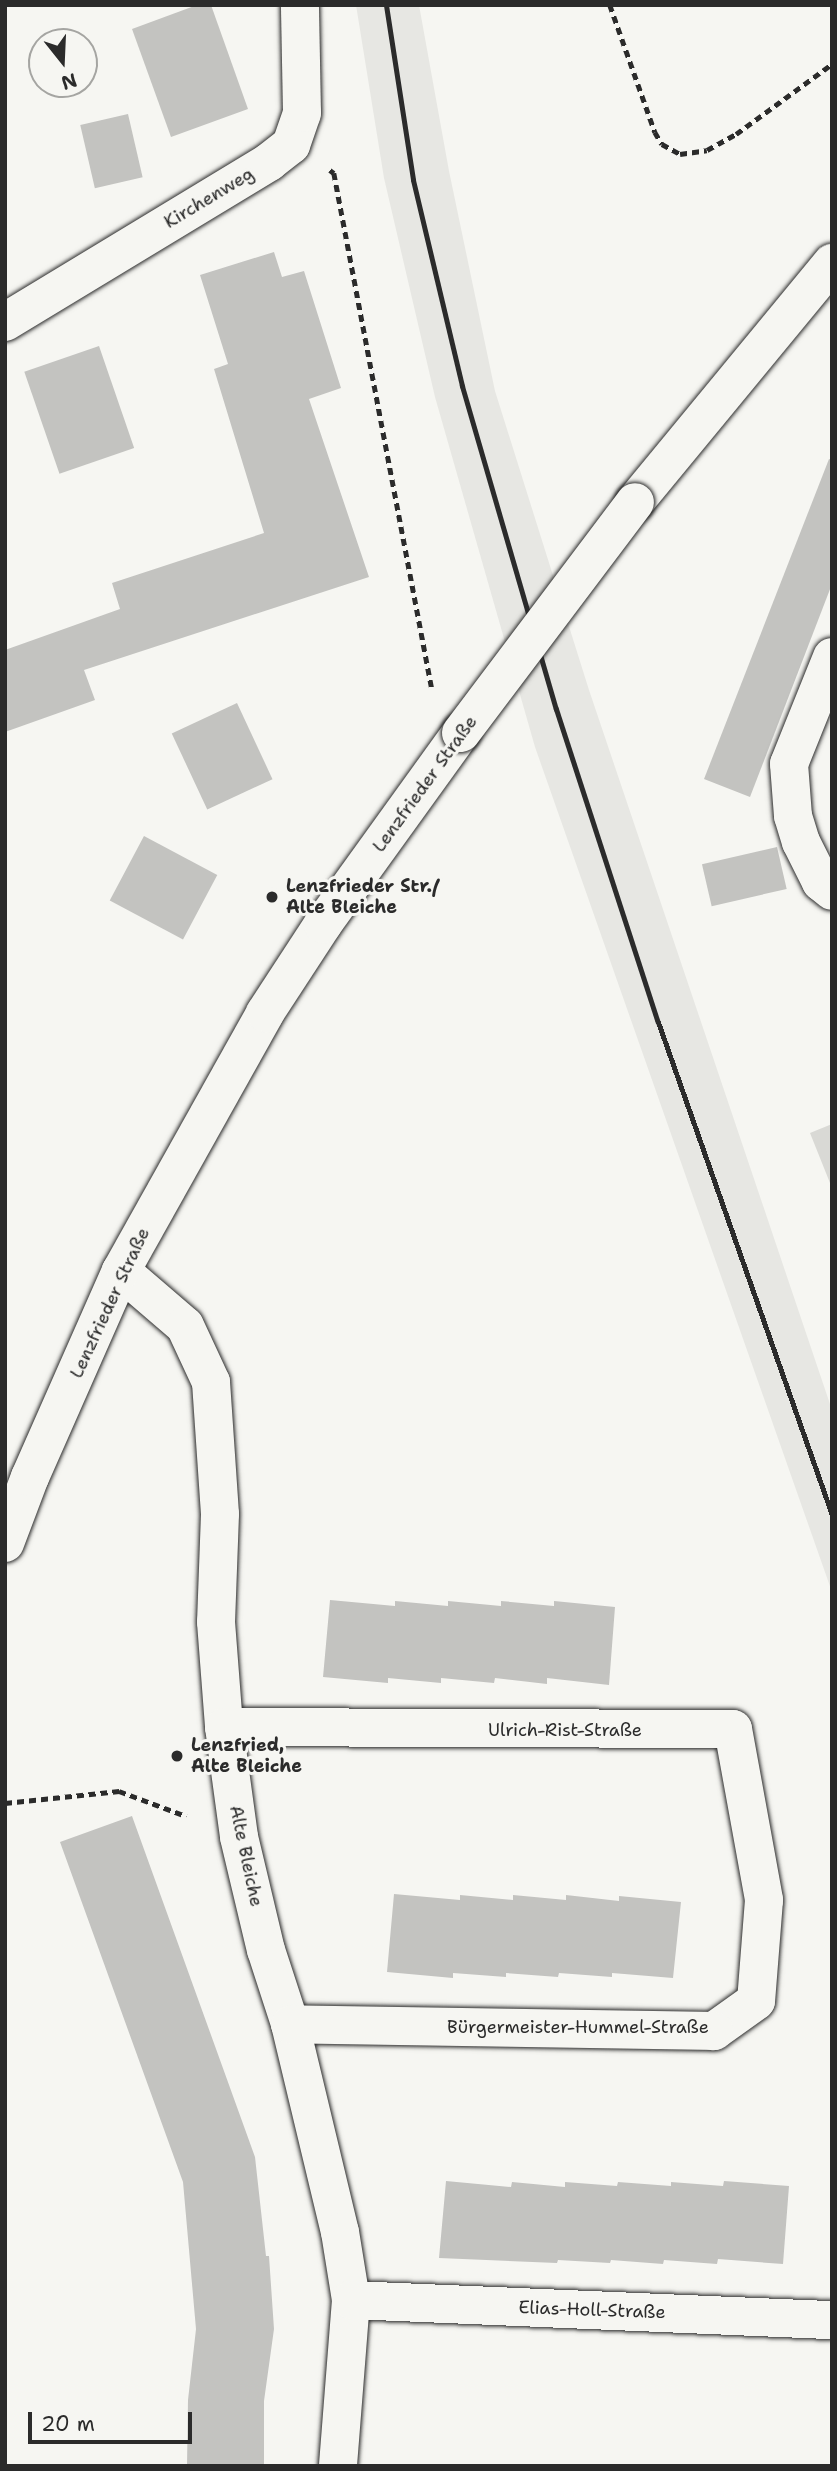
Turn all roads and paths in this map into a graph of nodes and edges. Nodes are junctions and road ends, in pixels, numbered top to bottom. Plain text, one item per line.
1 (300, 5) edge
2 (610, 5) edge
3 (832, 64) edge
4 (291, 145) junction
5 (832, 263) edge
6 (5, 322) edge
7 (832, 657) edge
8 (452, 745) junction
9 (832, 891) edge
10 (121, 1271) junction
11 (5, 1543) edge
12 (224, 1727) junction
13 (5, 1803) edge
14 (239, 1837) junction
15 (764, 1900) joint
16 (290, 2024) junction
17 (351, 2300) junction
18 (832, 2320) edge
19 (338, 2466) edge

1 - 4 street
2 - 3 path
4 - 6 street, Kirchenweg
4 - 8 path
5 - 8 street, Lenzfrieder Straße, bridge
7 - 9 street
8 - 10 street, Lenzfrieder Straße
10 - 11 street, Lenzfrieder Straße
10 - 12 street, Alte Bleiche
12 - 14 street, Alte Bleiche
12 - 15 street, Ulrich-Rist-Straße
13 - 14 path
14 - 16 street, Alte Bleiche
15 - 16 street, Bürgermeister-Hummel-Straße
16 - 17 street, Alte Bleiche
17 - 18 street, Elias-Holl-Straße
17 - 19 street, Alte Bleiche

